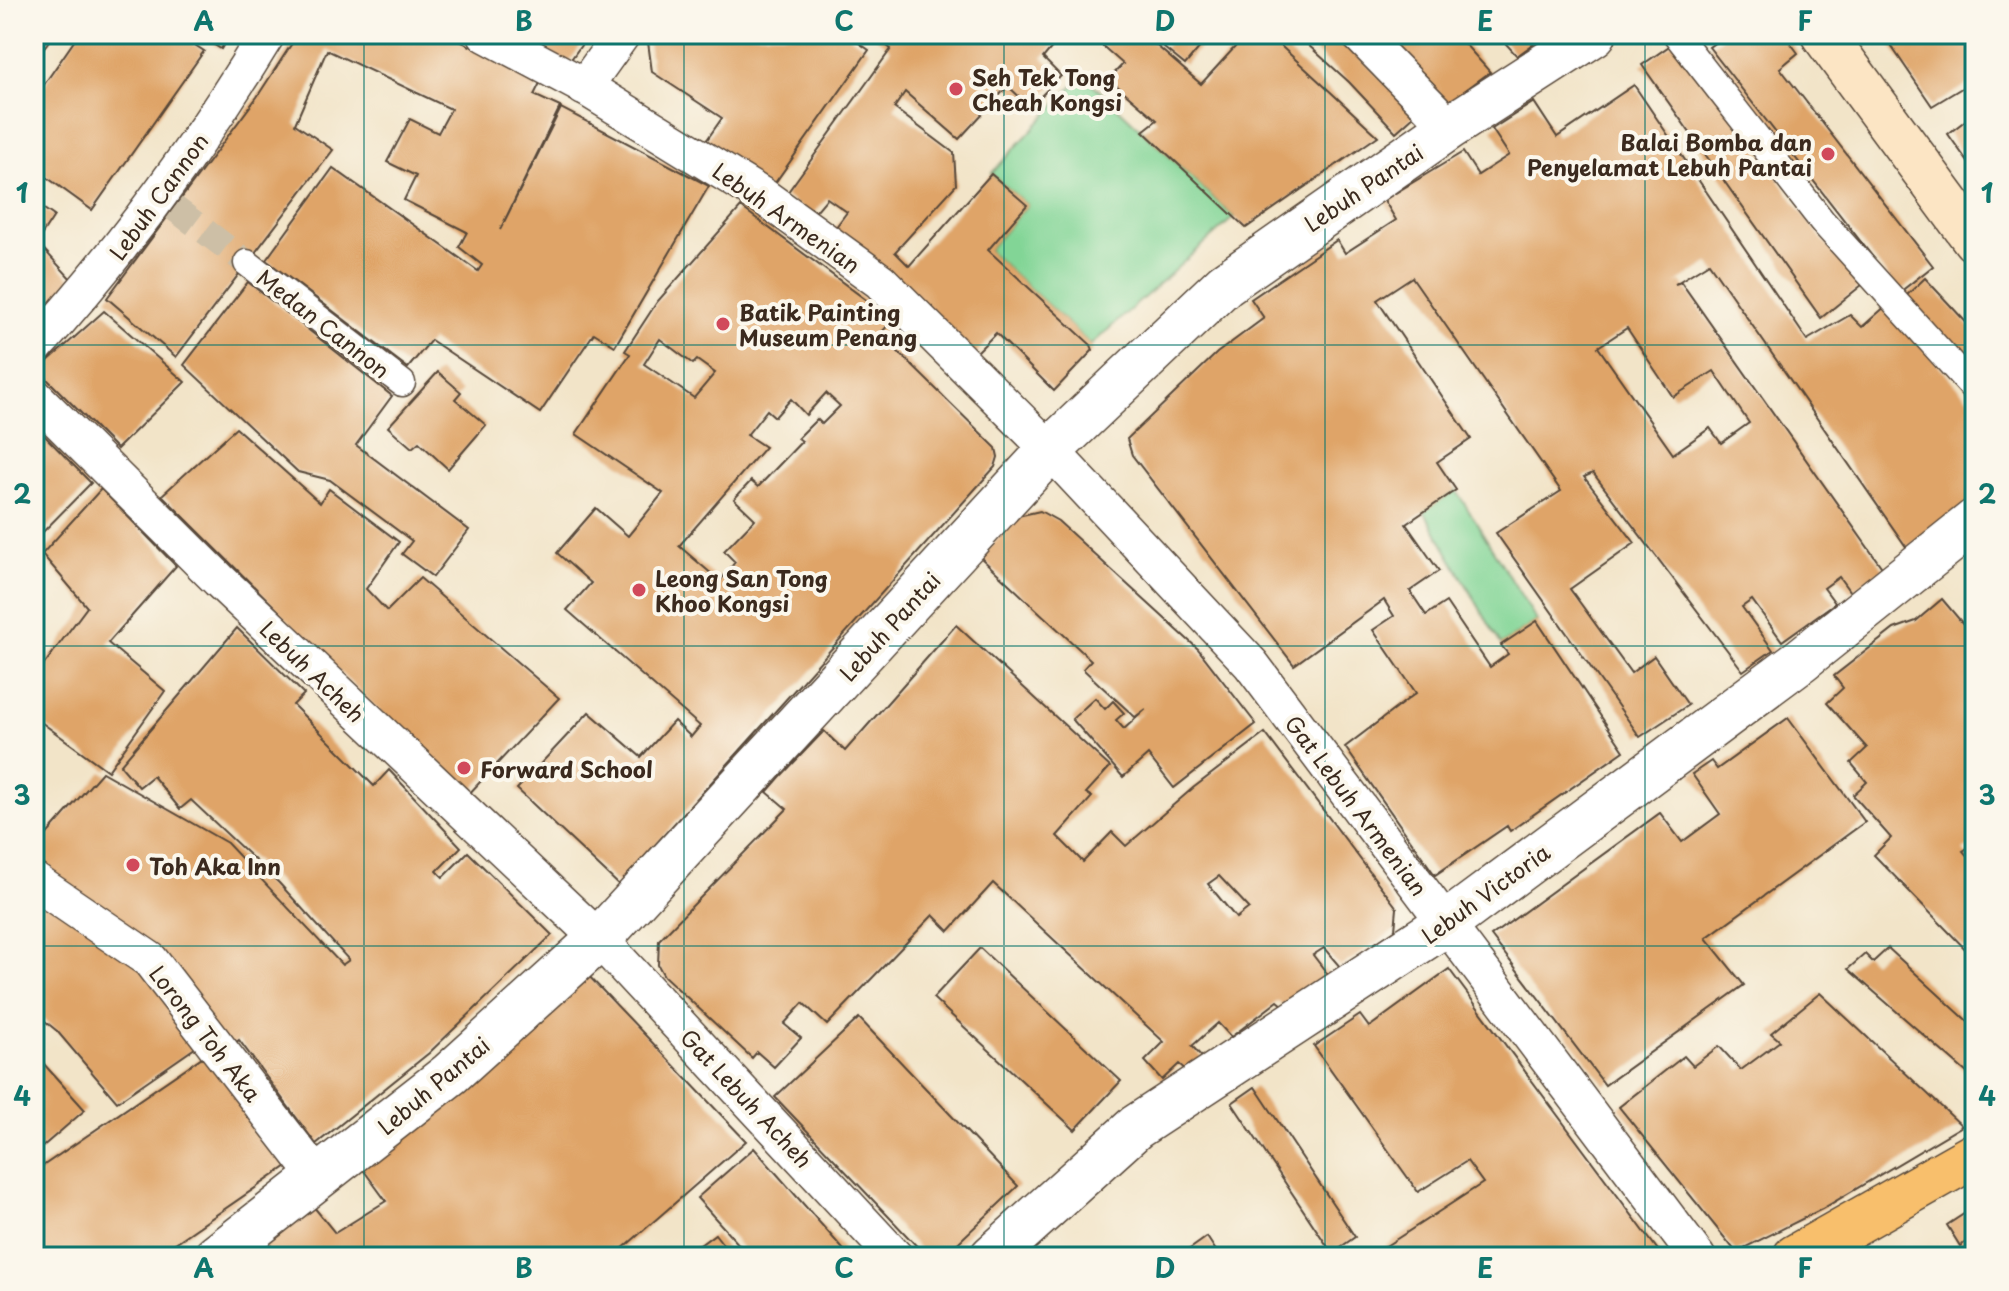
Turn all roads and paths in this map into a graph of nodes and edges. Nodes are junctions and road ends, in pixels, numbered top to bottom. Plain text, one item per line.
1 (267, 34) edge
2 (486, 34) edge
3 (622, 34) edge
4 (1359, 34) edge
5 (1594, 34) edge
6 (1676, 34) edge
7 (1823, 34) edge
8 (584, 87) junction
9 (1450, 127) junction
10 (1975, 240) edge
11 (247, 263) tunnel mouth
12 (34, 348) edge
13 (402, 383) dead end
14 (1975, 390) edge
15 (34, 396) edge
16 (1050, 450) junction
17 (1975, 521) edge
18 (34, 881) edge
19 (1447, 923) junction
20 (599, 939) junction
21 (1975, 1155) edge
22 (319, 1179) junction
23 (216, 1257) edge
24 (895, 1257) edge
25 (992, 1257) edge
26 (1697, 1257) edge
27 (1795, 1257) edge

1 - 12 street, Lebuh Cannon
2 - 8 street, Lebuh Armenian
3 - 8 street
4 - 9 street
5 - 9 street, Lebuh Pantai
6 - 14 street
7 - 10 main road
8 - 16 street, Lebuh Armenian
9 - 16 street, Lebuh Pantai
11 - 13 street, Medan Cannon
15 - 20 street, Lebuh Acheh
16 - 19 street, Gat Lebuh Armenian
16 - 20 street, Lebuh Pantai
17 - 19 street, Lebuh Victoria
18 - 22 street, Lorong Toh Aka
19 - 25 street, Lebuh Victoria
19 - 26 street, Gat Lebuh Armenian
20 - 22 street, Lebuh Pantai
20 - 24 street, Gat Lebuh Acheh
21 - 27 main road
22 - 23 street, Lebuh Pantai

